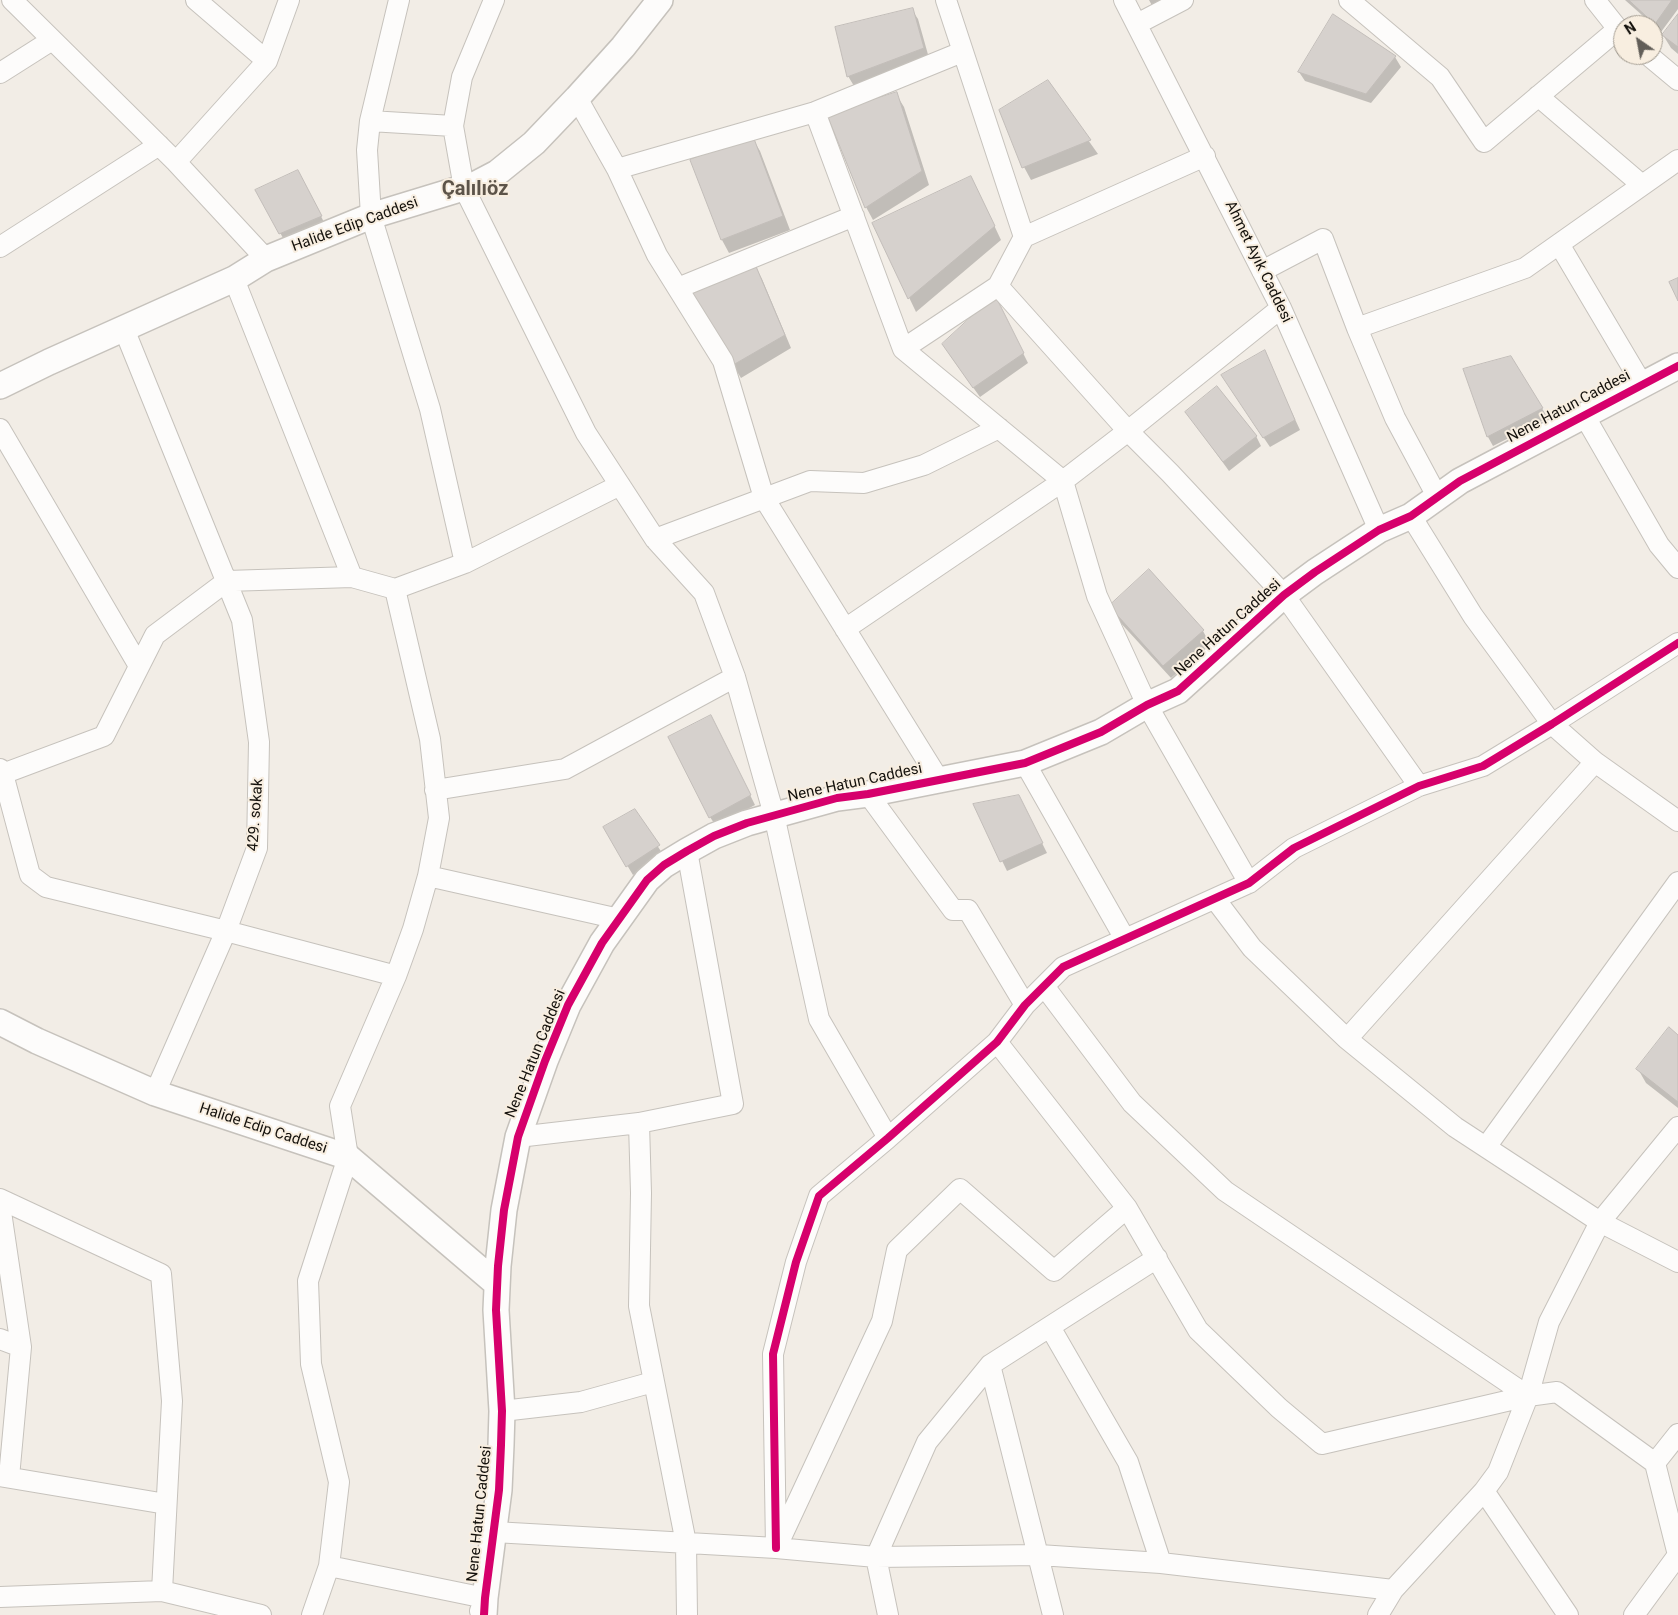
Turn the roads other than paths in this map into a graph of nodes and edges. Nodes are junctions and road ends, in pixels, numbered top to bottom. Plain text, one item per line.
1 (12, 0) edge
2 (196, 0) edge
3 (289, 0) edge
4 (399, 0) edge
5 (494, 0) edge
6 (660, 0) edge
7 (946, 0) edge
8 (1124, 0) edge
9 (1183, 0) edge
10 (1349, 0) edge
11 (1595, 0) edge
12 (1613, 23) edge
13 (1137, 24) junction
14 (1613, 37) edge
15 (52, 40) junction
16 (962, 52) junction
17 (267, 61) junction
18 (1660, 65) edge
19 (0, 73) edge
20 (1678, 80) edge
21 (1538, 96) junction
22 (577, 98) junction
23 (814, 112) junction
24 (370, 122) junction
25 (453, 126) junction
26 (159, 145) junction
27 (1205, 156) junction
28 (1678, 160) edge
29 (176, 162) junction
30 (617, 169) junction
31 (1642, 185) junction
32 (464, 188) junction
33 (371, 216) junction
34 (854, 216) junction
35 (1024, 237) junction
36 (1559, 244) junction
37 (0, 247) edge
38 (266, 259) junction
39 (1262, 270) junction
40 (234, 279) junction
41 (998, 286) junction
42 (678, 288) junction
43 (1281, 308) junction
44 (1357, 328) junction
45 (124, 329) junction
46 (903, 350) junction
47 (1678, 366) edge
48 (1642, 384) junction
49 (0, 386) edge
50 (1584, 415) junction
51 (999, 428) junction
52 (0, 430) edge
53 (1128, 431) junction
54 (1063, 481) junction
55 (620, 485) junction
56 (764, 498) junction
57 (1438, 498) junction
58 (1411, 516) junction
59 (1380, 530) junction
60 (655, 539) junction
61 (465, 563) junction
62 (1678, 568) edge
63 (352, 577) junction
64 (226, 580) junction
65 (395, 589) junction
66 (1284, 595) junction
67 (845, 629) junction
68 (1678, 643) edge
69 (139, 666) junction
70 (735, 677) junction
71 (1147, 705) junction
72 (1552, 724) junction
73 (1595, 762) junction
74 (1025, 764) junction
75 (1, 773) edge
76 (939, 780) junction
77 (1419, 786) junction
78 (436, 790) junction
79 (868, 794) junction
80 (774, 815) junction
81 (1678, 821) edge
82 (687, 850) junction
83 (428, 876) junction
84 (1678, 882) edge
85 (1249, 883) junction
86 (1216, 899) junction
87 (619, 919) junction
88 (226, 931) junction
89 (1125, 939) junction
90 (396, 976) junction
91 (1044, 986) junction
92 (1025, 1005) junction
93 (0, 1022) edge
94 (1347, 1039) junction
95 (996, 1042) junction
96 (155, 1093) junction
97 (639, 1122) junction
98 (1678, 1127) edge
99 (518, 1137) junction
100 (888, 1138) junction
101 (1486, 1147) junction
102 (348, 1157) junction
103 (0, 1199) edge
104 (0, 1205) edge
105 (1127, 1208) junction
106 (1600, 1222) junction
107 (1156, 1258) junction
108 (1678, 1262) edge
109 (497, 1284) junction
110 (1050, 1327) junction
111 (0, 1339) edge
112 (21, 1348) junction
113 (990, 1365) junction
114 (653, 1382) junction
115 (1528, 1396) junction
116 (502, 1411) junction
117 (1678, 1434) edge
118 (1655, 1464) junction
119 (4, 1476) edge
120 (1484, 1491) junction
121 (166, 1504) junction
122 (494, 1532) junction
123 (686, 1543) junction
124 (776, 1548) junction
125 (1039, 1555) junction
126 (1678, 1555) edge
127 (876, 1557) junction
128 (1161, 1562) junction
129 (329, 1566) junction
130 (1393, 1590) junction
131 (162, 1591) junction
132 (0, 1596) edge
133 (198, 1607) edge
134 (483, 1609) edge
135 (262, 1615) edge
136 (312, 1615) edge
137 (687, 1615) edge
138 (888, 1615) edge
139 (1053, 1615) edge
140 (1378, 1615) edge
141 (1568, 1615) edge
142 (1634, 1615) edge

1 - 15 street
2 - 17 street
3 - 17 street
4 - 24 street
5 - 25 street
6 - 22 street, Halide Edip Caddesi
7 - 16 street
8 - 13 street, Ahmet Ayık Caddesi
9 - 13 street
10 - 21 street
11 - 12 street
13 - 27 street, Ahmet Ayık Caddesi
14 - 21 street
15 - 19 street
15 - 26 street
16 - 23 street
16 - 35 street
17 - 29 street
18 - 20 street
21 - 31 street
22 - 30 street
22 - 32 street, Halide Edip Caddesi
23 - 30 street
23 - 34 street
24 - 25 street
24 - 33 street
25 - 32 street
26 - 29 street
26 - 37 street
27 - 35 street
27 - 39 street, Ahmet Ayık Caddesi
28 - 31 street
29 - 38 street
30 - 42 street
31 - 36 street
32 - 33 street, Halide Edip Caddesi
32 - 55 street
33 - 38 street, Halide Edip Caddesi
33 - 61 street
34 - 42 street
34 - 46 street
35 - 41 street
36 - 44 street
36 - 48 street
38 - 40 street, Halide Edip Caddesi
39 - 43 street, Ahmet Ayık Caddesi
39 - 44 street
40 - 45 street, Halide Edip Caddesi
40 - 63 street
41 - 46 street
41 - 53 street
42 - 56 street
43 - 53 street
43 - 59 street, Ahmet Ayık Caddesi
44 - 57 street
45 - 49 street, Halide Edip Caddesi
45 - 64 street, 429. sokak
46 - 51 street
47 - 48 street, Nene Hatun Caddesi
48 - 50 street, Nene Hatun Caddesi
50 - 57 street, Nene Hatun Caddesi
50 - 62 street
51 - 54 street
51 - 56 street
52 - 69 street
53 - 54 street
53 - 66 street
54 - 67 street
54 - 71 street
55 - 60 street
55 - 61 street
56 - 60 street
56 - 67 street
57 - 58 street, Nene Hatun Caddesi
58 - 59 street, Nene Hatun Caddesi
58 - 72 street
59 - 66 street, Nene Hatun Caddesi
60 - 70 street
61 - 65 street
63 - 64 street
63 - 65 street
64 - 69 street
64 - 88 street, 429. sokak
65 - 78 street
66 - 71 street, Nene Hatun Caddesi
66 - 77 street
67 - 76 street
68 - 72 street
69 - 75 street
70 - 78 street
70 - 80 street
71 - 74 street, Nene Hatun Caddesi
71 - 85 street
72 - 73 street
72 - 77 street
73 - 81 street
73 - 94 street
74 - 76 street, Nene Hatun Caddesi
74 - 89 street
75 - 88 street
76 - 79 street, Nene Hatun Caddesi
77 - 85 street
78 - 83 street
79 - 80 street, Nene Hatun Caddesi
79 - 92 street
80 - 82 street, Nene Hatun Caddesi
80 - 100 street
82 - 87 street, Nene Hatun Caddesi
82 - 97 street
83 - 87 street
83 - 90 street
84 - 101 street
85 - 86 street
86 - 89 street
86 - 94 street
87 - 99 street, Nene Hatun Caddesi
88 - 90 street
88 - 96 street, 429. sokak
89 - 91 street
90 - 102 street
91 - 92 street
91 - 115 street
92 - 95 street
93 - 96 street, Halide Edip Caddesi
94 - 101 street
95 - 100 street
95 - 105 street
96 - 102 street, Halide Edip Caddesi
97 - 99 street
97 - 114 street
98 - 106 street
99 - 109 street, Nene Hatun Caddesi
100 - 124 street
101 - 106 street
102 - 109 street, Halide Edip Caddesi
102 - 129 street
103 - 121 street
104 - 112 street
105 - 107 street
105 - 124 street
106 - 108 street
106 - 115 street
107 - 110 street
107 - 115 street
109 - 116 street, Nene Hatun Caddesi
110 - 113 street
110 - 128 street
111 - 112 street
112 - 119 street
113 - 125 street
113 - 127 street
114 - 116 street
114 - 123 street
115 - 118 street
115 - 120 street
116 - 122 street, Nene Hatun Caddesi
117 - 118 street
118 - 126 street
119 - 121 street
120 - 130 street
120 - 141 street
121 - 131 street
122 - 123 street
122 - 134 street, Nene Hatun Caddesi
123 - 124 street
123 - 137 street
124 - 127 street
125 - 127 street
125 - 128 street
125 - 139 street
126 - 142 street
127 - 138 street
128 - 130 street
129 - 134 street
129 - 136 street
130 - 140 street
131 - 132 street
131 - 133 street
133 - 135 street

